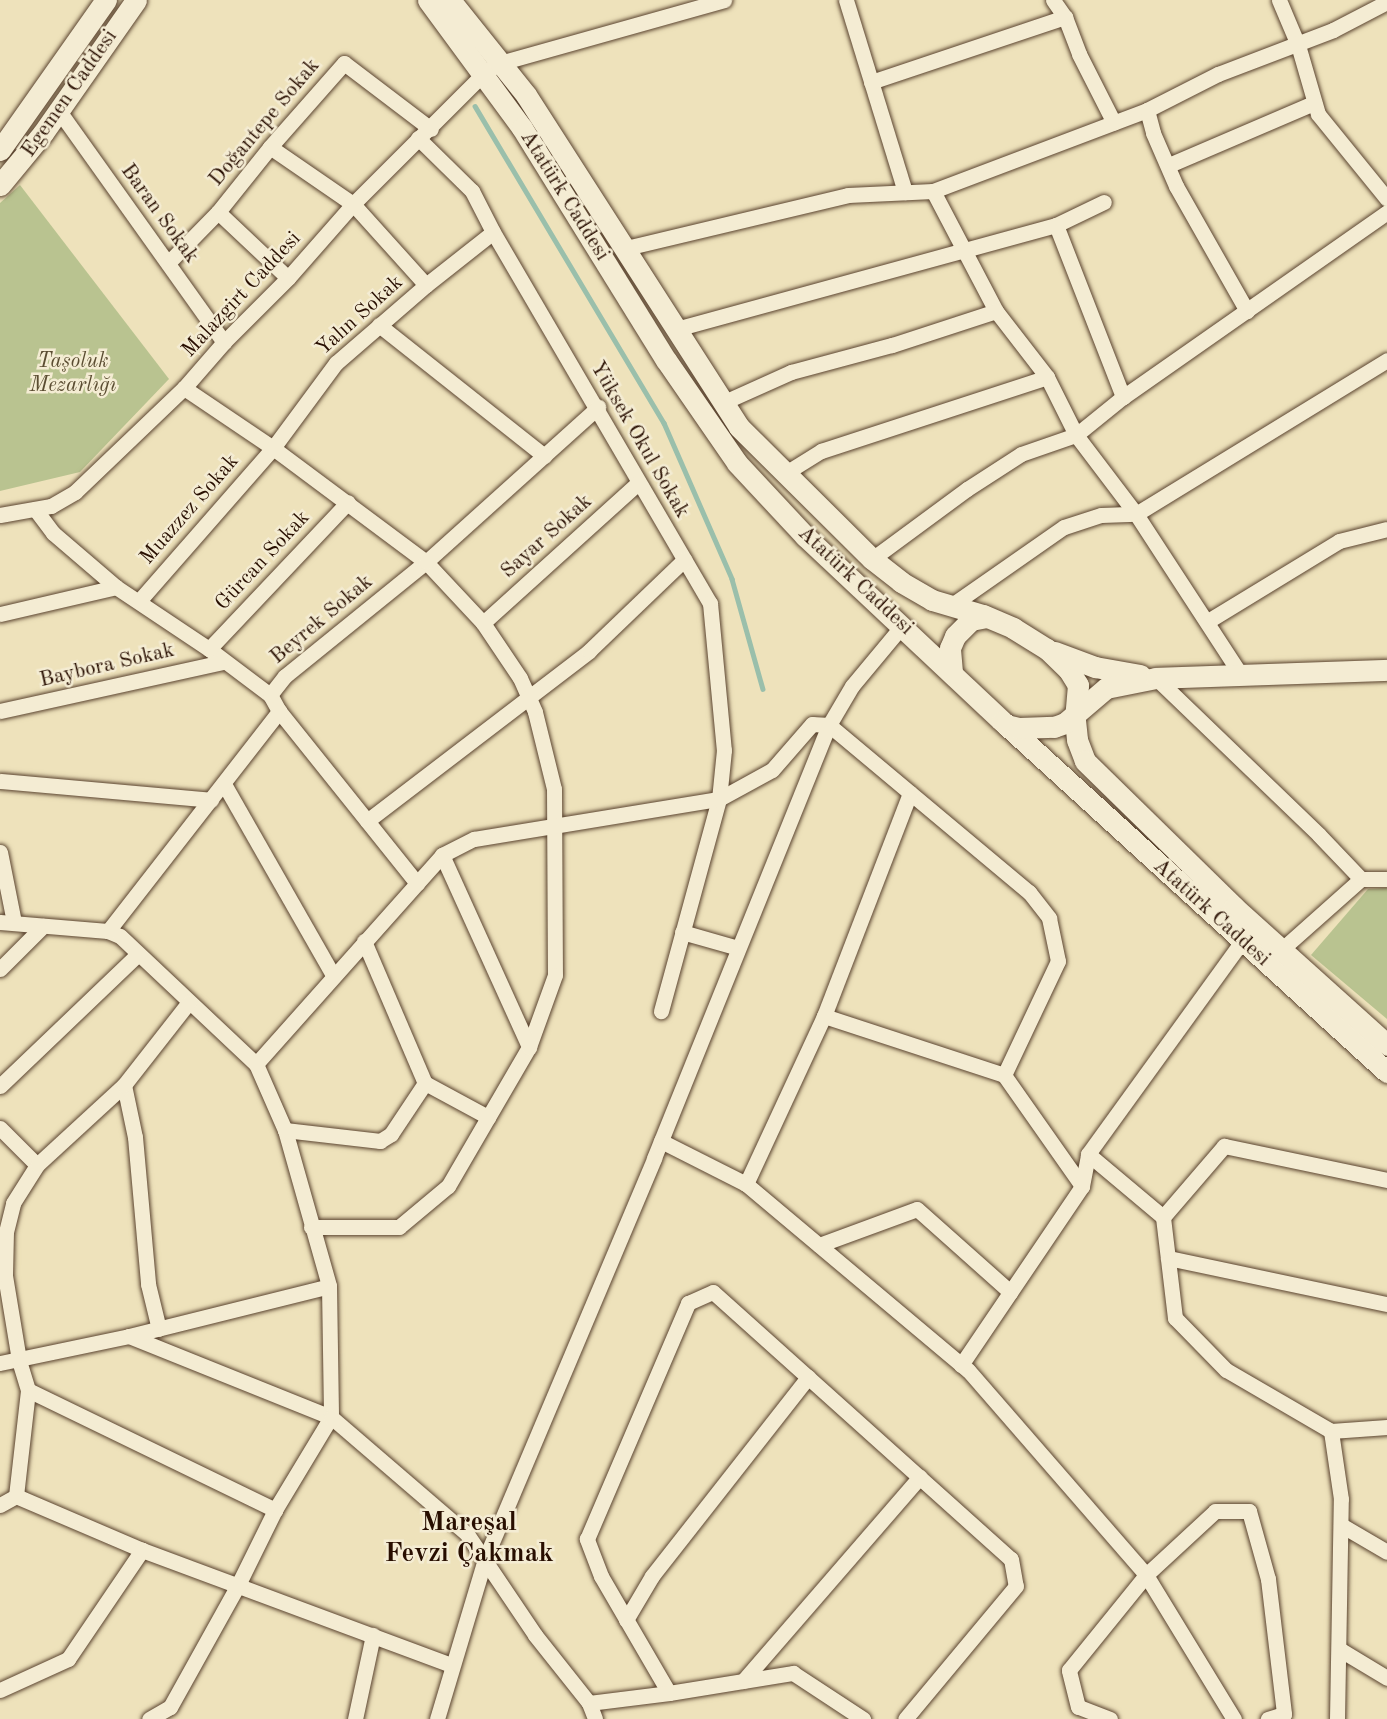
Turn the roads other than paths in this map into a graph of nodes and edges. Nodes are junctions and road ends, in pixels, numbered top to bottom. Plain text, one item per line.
1 (106, 0) edge
2 (136, 0) edge
3 (428, 0) edge
4 (450, 0) edge
5 (724, 0) edge
6 (846, 0) edge
7 (1053, 0) edge
8 (1279, 0) edge
9 (1387, 2) edge
10 (1065, 17) junction
11 (1298, 45) junction
12 (492, 68) junction
13 (871, 82) junction
14 (1314, 103) junction
15 (1147, 110) junction
16 (59, 111) junction
17 (1113, 123) junction
18 (424, 134) junction
19 (270, 147) junction
20 (0, 150) edge
21 (1169, 165) junction
22 (0, 185) edge
23 (933, 191) junction
24 (905, 192) junction
25 (1387, 199) edge
26 (1104, 202) dead end
27 (353, 204) junction
28 (218, 212) junction
29 (1387, 212) edge
30 (1056, 225) junction
31 (493, 232) junction
32 (626, 248) junction
33 (963, 250) junction
34 (168, 263) junction
35 (288, 278) junction
36 (426, 285) junction
37 (996, 311) junction
38 (1247, 311) junction
39 (379, 325) junction
40 (676, 329) junction
41 (224, 342) junction
42 (1387, 360) edge
43 (1047, 376) junction
44 (184, 388) junction
45 (1123, 397) junction
46 (722, 403) junction
47 (598, 407) junction
48 (1076, 435) junction
49 (273, 448) junction
50 (544, 456) junction
51 (784, 474) junction
52 (638, 483) junction
53 (348, 502) junction
54 (35, 509) junction
55 (1136, 514) junction
56 (0, 515) edge
57 (1387, 530) edge
58 (872, 559) junction
59 (684, 560) junction
60 (426, 562) junction
61 (116, 587) junction
62 (139, 601) junction
63 (952, 605) junction
64 (0, 614) edge
65 (987, 617) junction
66 (1208, 621) junction
67 (483, 623) junction
68 (902, 626) junction
69 (209, 649) junction
70 (1047, 649) junction
71 (224, 662) junction
72 (1387, 670) edge
73 (951, 672) junction
74 (1241, 675) junction
75 (1156, 678) junction
76 (270, 696) junction
77 (528, 697) junction
78 (0, 711) edge
79 (279, 711) junction
80 (1076, 714) junction
81 (1006, 724) junction
82 (829, 725) junction
83 (0, 781) edge
84 (224, 784) junction
85 (910, 793) junction
86 (719, 799) junction
87 (211, 800) junction
88 (367, 821) junction
89 (554, 825) junction
90 (0, 852) edge
91 (442, 855) junction
92 (1361, 879) junction
93 (1387, 879) edge
94 (417, 883) junction
95 (7, 922) edge
96 (43, 926) junction
97 (108, 931) junction
98 (682, 932) junction
99 (364, 941) junction
100 (1242, 941) junction
101 (738, 948) junction
102 (1281, 950) junction
103 (138, 954) junction
104 (0, 969) edge
105 (333, 975) junction
106 (189, 1002) junction
107 (662, 1011) dead end
108 (824, 1016) junction
109 (1387, 1046) edge
110 (529, 1047) junction
111 (256, 1064) junction
112 (1387, 1072) edge
113 (1004, 1075) junction
114 (425, 1083) junction
115 (124, 1085) junction
116 (0, 1086) edge
117 (488, 1117) junction
118 (0, 1128) edge
119 (285, 1130) junction
120 (661, 1141) junction
121 (1088, 1154) junction
122 (37, 1165) junction
123 (1387, 1180) edge
124 (746, 1184) junction
125 (1082, 1186) junction
126 (7, 1207) edge
127 (1163, 1216) junction
128 (311, 1227) junction
129 (819, 1245) junction
130 (1168, 1258) junction
131 (329, 1286) junction
132 (1010, 1292) junction
133 (1387, 1304) edge
134 (159, 1329) junction
135 (129, 1336) junction
136 (20, 1360) junction
137 (0, 1363) edge
138 (961, 1365) junction
139 (808, 1377) junction
140 (28, 1390) junction
141 (331, 1417) junction
142 (1387, 1427) edge
143 (1331, 1431) junction
144 (920, 1477) junction
145 (16, 1496) junction
146 (0, 1505) edge
147 (275, 1510) junction
148 (1341, 1525) junction
149 (142, 1550) junction
150 (1387, 1552) edge
151 (485, 1559) junction
152 (1146, 1575) junction
153 (238, 1585) junction
154 (626, 1620) junction
155 (373, 1635) junction
156 (1339, 1648) junction
157 (452, 1665) junction
158 (1387, 1678) edge
159 (743, 1681) junction
160 (0, 1690) edge
161 (669, 1693) junction
162 (589, 1703) junction
163 (148, 1719) edge
164 (355, 1719) edge
165 (437, 1719) edge
166 (595, 1719) edge
167 (863, 1719) edge
168 (905, 1719) edge
169 (1110, 1719) edge
170 (1234, 1719) edge
171 (1268, 1719) edge
172 (1337, 1719) edge

1 - 20 main road, Egemen Caddesi
2 - 16 main road, Egemen Caddesi
3 - 12 main road, Atatürk Caddesi
4 - 12 main road, Atatürk Caddesi
5 - 12 street
6 - 13 street
7 - 10 street
8 - 11 street
9 - 11 street
10 - 13 street
10 - 17 street
11 - 14 street
11 - 15 street
12 - 18 street, Malazgirt Caddesi
12 - 32 main road, Atatürk Caddesi
12 - 68 main road, Atatürk Caddesi
13 - 24 street
14 - 21 street
14 - 25 street
15 - 17 street
15 - 21 street
16 - 22 main road, Egemen Caddesi
16 - 34 street, Baran Sokak
17 - 23 street
18 - 19 street, Doğantepe Sokak
18 - 27 street, Malazgirt Caddesi
18 - 31 street, Yüksek Okul Sokak
19 - 27 street
19 - 28 street, Doğantepe Sokak
21 - 38 street
23 - 24 street
23 - 33 street
24 - 32 street
26 - 30 street
27 - 35 street, Malazgirt Caddesi
27 - 36 street
28 - 34 street, Doğantepe Sokak
28 - 35 street
29 - 38 street
30 - 33 street
30 - 45 street
31 - 36 street, Yalın Sokak
31 - 47 street, Yüksek Okul Sokak
32 - 40 main road, Atatürk Caddesi
33 - 37 street
33 - 40 street
34 - 41 street, Baran Sokak
35 - 41 street, Malazgirt Caddesi
36 - 39 street, Yalın Sokak
37 - 43 street
37 - 46 street
38 - 45 street
39 - 49 street, Yalın Sokak
39 - 50 street
40 - 46 main road, Atatürk Caddesi
41 - 44 street, Malazgirt Caddesi
42 - 55 street
43 - 48 street
43 - 51 street
44 - 49 street
44 - 54 street, Malazgirt Caddesi
45 - 48 street
46 - 51 main road, Atatürk Caddesi
47 - 50 street, Beyrek Sokak
47 - 52 street, Yüksek Okul Sokak
48 - 55 street
48 - 58 street
49 - 53 street
49 - 62 street, Muazzez Sokak
50 - 60 street, Beyrek Sokak
51 - 58 main road, Atatürk Caddesi
52 - 59 street, Yüksek Okul Sokak
52 - 67 street, Sayar Sokak
53 - 60 street
53 - 69 street, Gürcan Sokak
54 - 56 street, Malazgirt Caddesi
54 - 61 street
55 - 63 street
55 - 66 street
57 - 66 street
58 - 63 main road, Atatürk Caddesi
59 - 77 street
59 - 86 street, Yüksek Okul Sokak
60 - 67 street
60 - 76 street, Beyrek Sokak
61 - 62 street
61 - 64 street
62 - 69 street
63 - 65 main road, Atatürk Caddesi
65 - 70 main road, Atatürk Caddesi
65 - 73 main road
66 - 74 street
67 - 77 street
68 - 73 main road, Atatürk Caddesi
68 - 82 street
69 - 71 street
70 - 75 main road
70 - 80 main road, Atatürk Caddesi
71 - 76 street
71 - 78 street, Baybora Sokak
72 - 74 main road
73 - 81 main road, Atatürk Caddesi
74 - 75 main road
75 - 80 main road
75 - 92 street
76 - 79 street, Beyrek Sokak
77 - 88 street
77 - 89 street
79 - 84 street
79 - 88 street, Beyrek Sokak
80 - 81 main road
80 - 102 main road, Atatürk Caddesi
81 - 100 main road, Atatürk Caddesi
82 - 85 street
82 - 86 street
82 - 101 street
83 - 87 street
84 - 87 street
84 - 105 street
85 - 108 street
85 - 113 street
86 - 89 street
86 - 98 street, Yüksek Okul Sokak
87 - 97 street
88 - 94 street, Beyrek Sokak
89 - 91 street
89 - 110 street
90 - 95 street
91 - 94 street
91 - 110 street
92 - 93 street
92 - 102 street
94 - 99 street
95 - 96 street
96 - 97 street
96 - 104 street
97 - 103 street
98 - 101 street
98 - 107 street, Yüksek Okul Sokak
99 - 105 street
99 - 114 street
100 - 112 main road, Atatürk Caddesi
100 - 121 street
101 - 120 street
102 - 109 main road, Atatürk Caddesi
103 - 106 street
103 - 116 street
105 - 111 street
106 - 111 street
106 - 115 street
108 - 113 street
108 - 124 street
110 - 117 street
111 - 119 street
113 - 125 street
114 - 117 street
114 - 119 street
115 - 122 street
115 - 134 street
117 - 128 street
118 - 122 street
119 - 128 street
120 - 124 street
120 - 151 street
121 - 125 street
121 - 127 street
122 - 126 street
123 - 127 street
124 - 129 street
125 - 132 street
126 - 136 street
127 - 130 street
128 - 131 street
129 - 132 street
129 - 138 street
130 - 133 street
130 - 143 street
131 - 134 street
131 - 141 street
132 - 138 street
134 - 135 street
135 - 136 street
135 - 141 street
136 - 137 street
136 - 140 street
138 - 152 street
139 - 144 street
139 - 154 street
139 - 154 street
140 - 145 street
140 - 147 street
141 - 147 street
141 - 151 street
142 - 143 street
143 - 148 street
144 - 159 street
144 - 168 street
145 - 146 street
145 - 149 street
147 - 153 street
148 - 150 street
148 - 156 street
149 - 153 street
149 - 160 street
151 - 157 street
151 - 162 street
152 - 169 street
152 - 170 street
152 - 171 street
153 - 155 street
153 - 163 street
154 - 161 street
155 - 157 street
155 - 164 street
156 - 158 street
156 - 172 street
157 - 165 street
159 - 161 street
159 - 167 street
161 - 162 street
162 - 166 street

